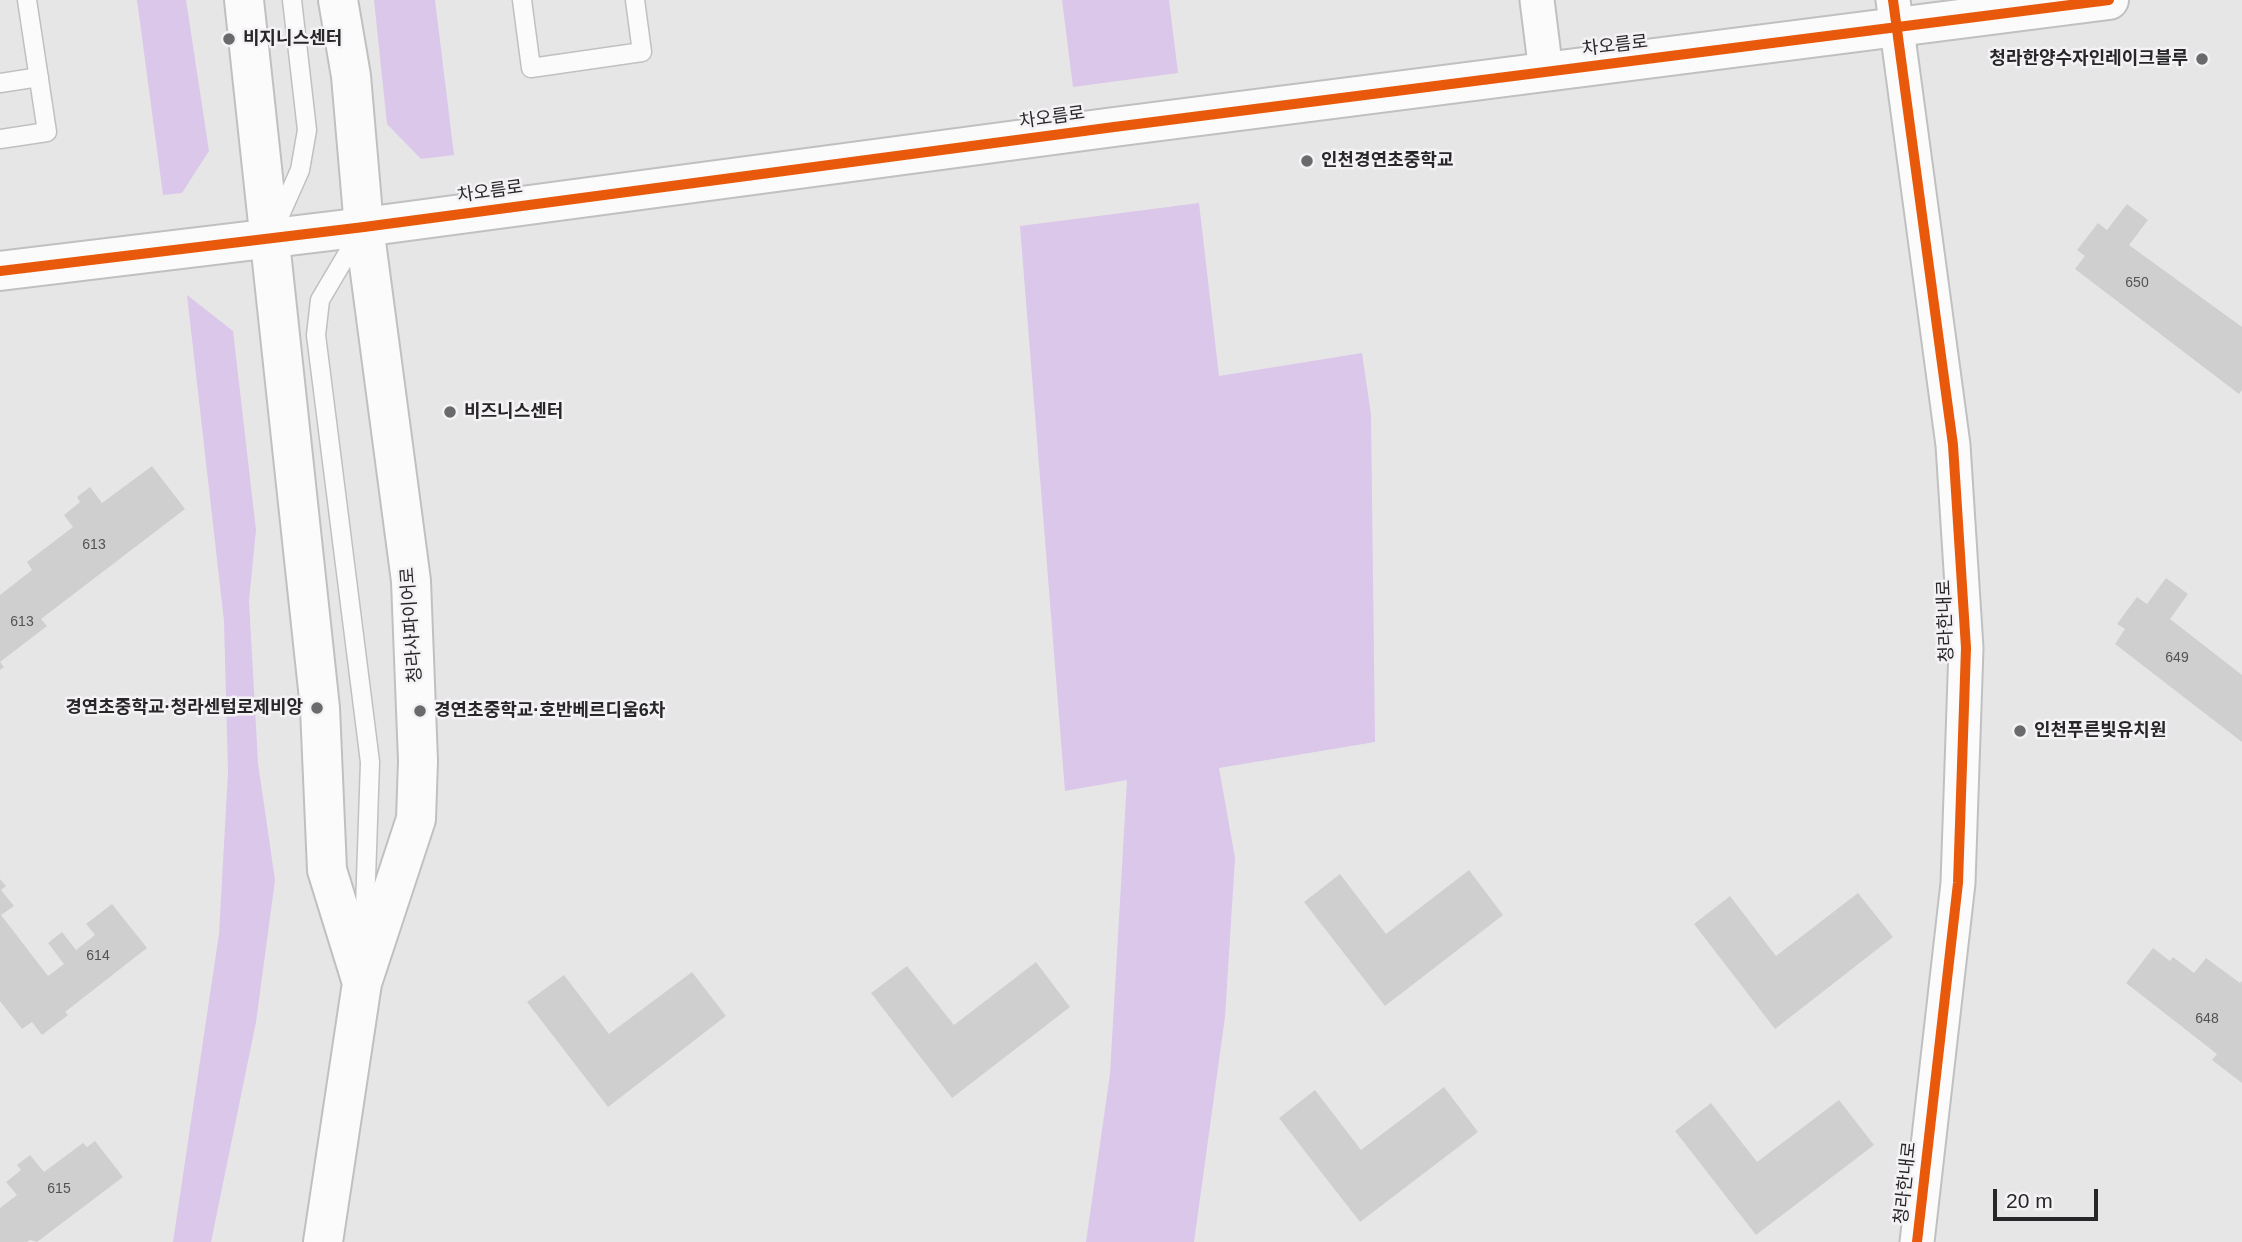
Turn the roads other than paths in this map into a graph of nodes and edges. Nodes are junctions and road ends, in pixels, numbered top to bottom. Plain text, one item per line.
1 (27, 0) edge
2 (244, 0) edge
3 (292, 0) edge
4 (338, 0) edge
5 (522, 0) edge
6 (635, 0) edge
7 (1536, 0) edge
8 (2109, 0) edge
9 (1895, 14) edge
10 (1546, 72) junction
11 (39, 77) junction
12 (0, 83) edge
13 (0, 139) edge
14 (364, 227) junction
15 (271, 237) junction
16 (0, 271) edge
17 (362, 983) junction
18 (323, 1242) edge
19 (1917, 1242) edge

1 - 11 lane
2 - 15 main road
3 - 15 lane
4 - 14 main road, 청라사파이어로
5 - 6 lane
7 - 10 street
8 - 9 main road, 차오름로
9 - 10 main road, 차오름로
9 - 19 street, 청라한내로
10 - 14 main road, 차오름로
11 - 12 lane
11 - 13 lane
14 - 15 main road, 차오름로
14 - 17 main road, 청라사파이어로
14 - 17 lane
15 - 16 main road, 차오름로
15 - 17 main road
17 - 18 main road, 청라사파이어로

